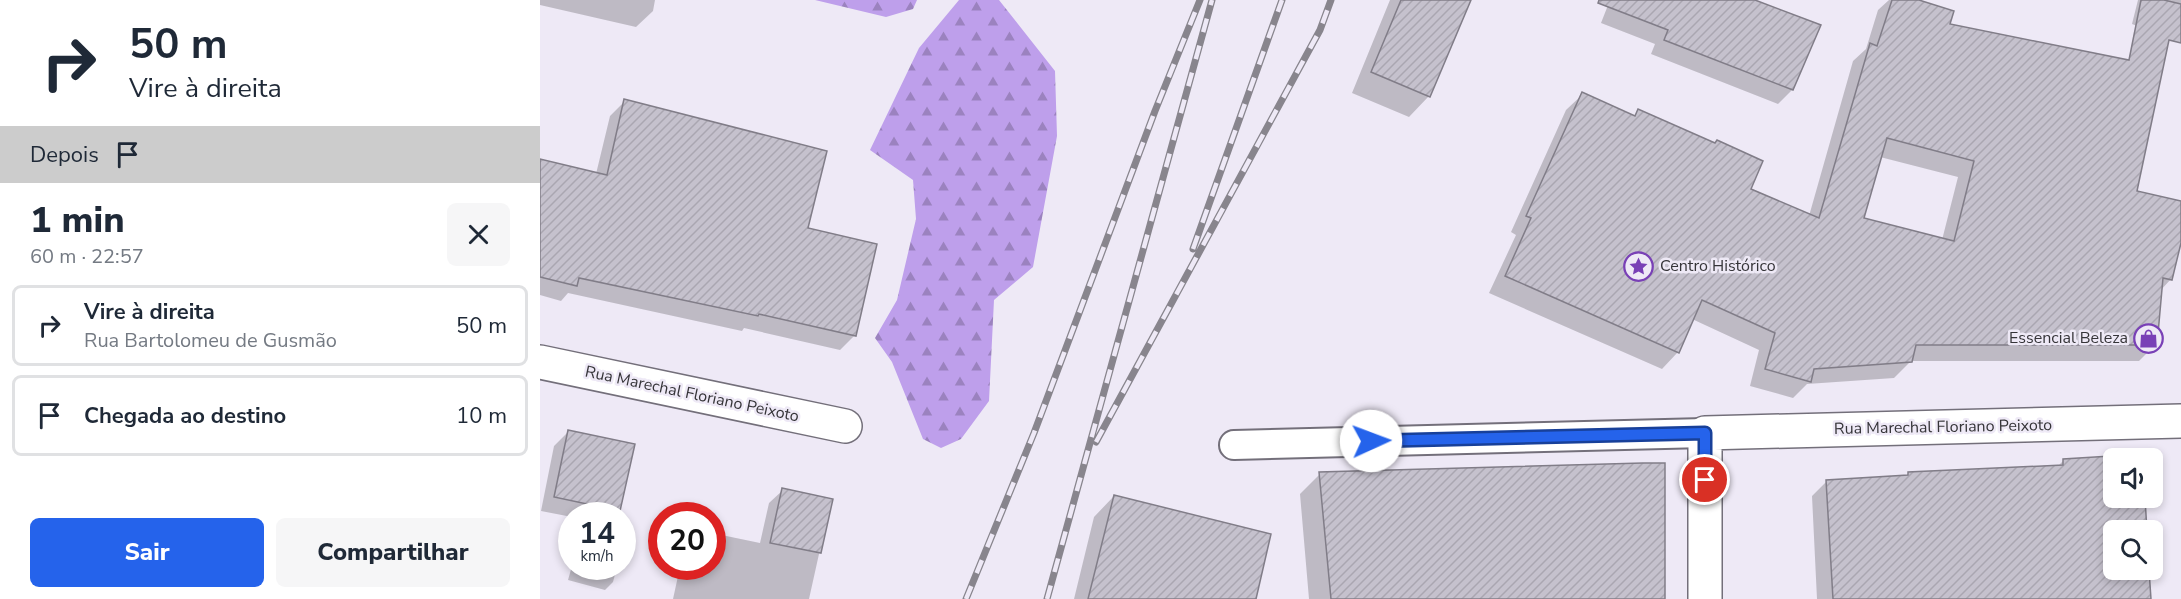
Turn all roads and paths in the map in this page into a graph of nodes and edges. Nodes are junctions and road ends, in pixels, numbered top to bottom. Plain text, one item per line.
1 (540, 362) edge
2 (2181, 421) edge
3 (845, 426) dead end
4 (1705, 433) junction
5 (1234, 445) dead end
6 (1705, 599) edge

1 - 3 street, Rua Marechal Floriano Peixoto
2 - 4 street, Rua Marechal Floriano Peixoto
4 - 5 lane
4 - 6 street

